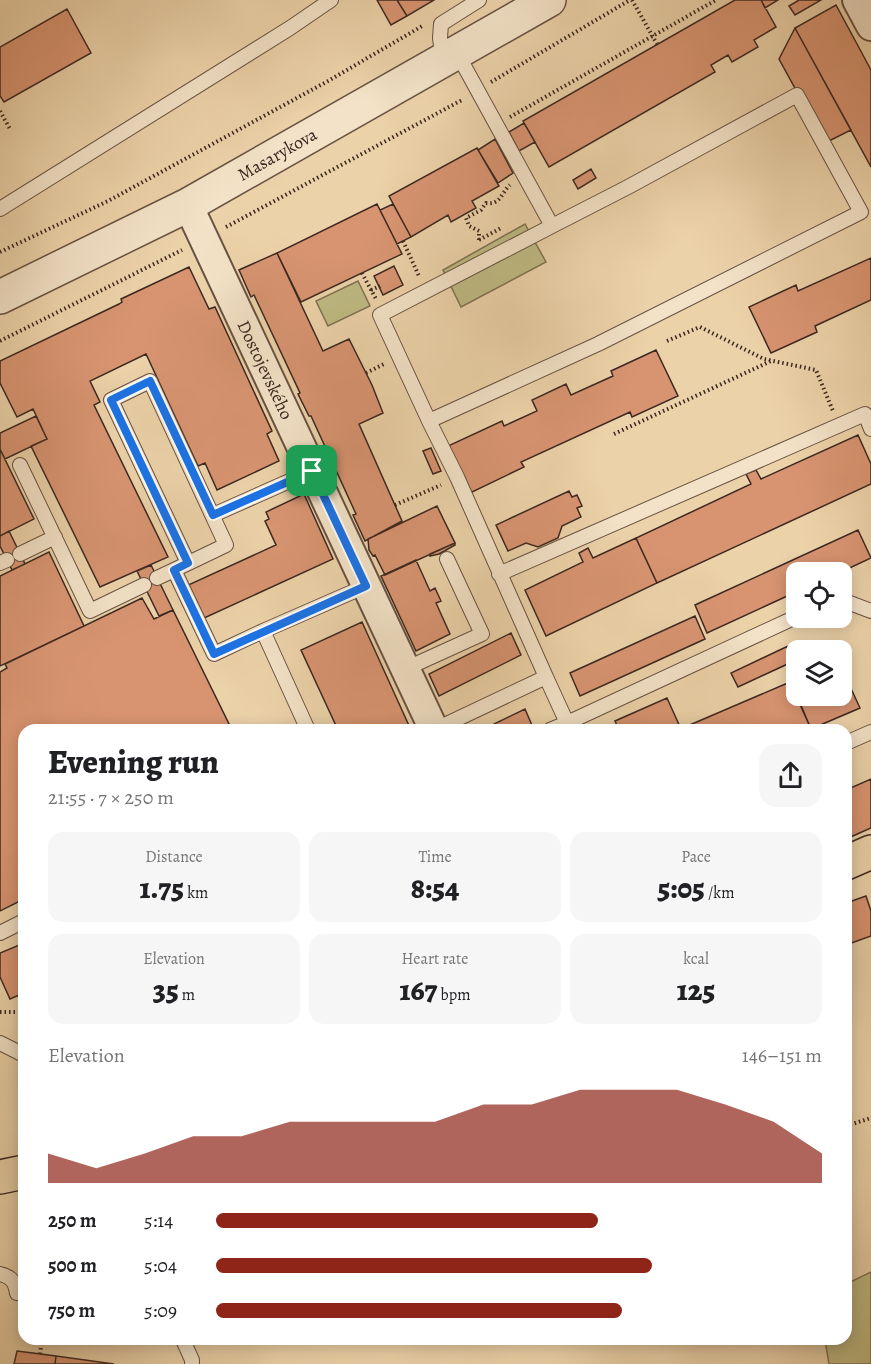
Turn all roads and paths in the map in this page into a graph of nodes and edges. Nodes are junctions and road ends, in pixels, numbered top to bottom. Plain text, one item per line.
1 (331, 0) edge
2 (478, 0) edge
3 (549, 0) edge
4 (631, 0) edge
5 (716, 0) edge
6 (857, 0) edge
7 (426, 23) dead end
8 (871, 26) edge
9 (653, 36) junction
10 (657, 44) dead end
11 (450, 57) junction
12 (477, 91) junction
13 (0, 111) edge
14 (496, 125) junction
15 (10, 129) dead end
16 (514, 186) dead end
17 (188, 205) junction
18 (0, 209) edge
19 (866, 214) edge
20 (552, 226) junction
21 (204, 239) junction
22 (478, 240) dead end
23 (403, 241) dead end
24 (0, 252) edge
25 (362, 273) dead end
26 (380, 286) dead end
27 (371, 290) junction
28 (426, 291) junction
29 (0, 297) edge
30 (383, 313) junction
31 (0, 341) edge
32 (667, 341) dead end
33 (772, 361) junction
34 (429, 422) junction
35 (840, 425) junction
36 (871, 429) edge
37 (614, 434) dead end
38 (20, 465) dead end
39 (312, 471) junction
40 (457, 477) junction
41 (395, 505) dead end
42 (213, 515) junction
43 (55, 537) junction
44 (9, 559) edge
45 (447, 559) dead end
46 (188, 563) junction
47 (174, 570) junction
48 (499, 574) junction
49 (157, 578) dead end
50 (144, 585) dead end
51 (366, 586) junction
52 (852, 604) edge
53 (871, 611) edge
54 (786, 621) edge
55 (263, 631) junction
56 (405, 669) junction
57 (546, 677) junction
58 (305, 724) edge
59 (431, 724) edge
60 (447, 724) edge
61 (568, 724) edge
62 (575, 724) edge
63 (871, 732) edge
64 (852, 740) edge
65 (871, 852) edge
66 (852, 860) edge
67 (18, 924) edge
68 (0, 933) edge
69 (0, 1012) edge
70 (18, 1012) edge
71 (1, 1044) edge
72 (18, 1052) edge
73 (871, 1118) edge
74 (852, 1124) edge
75 (18, 1173) edge
76 (0, 1177) edge
77 (0, 1274) edge
78 (18, 1293) edge
79 (41, 1345) edge
80 (185, 1345) edge
81 (40, 1354) dead end
82 (192, 1364) edge

1 - 18 lane
2 - 11 lane
3 - 11 street, Masarykova
4 - 9 path
4 - 12 path
5 - 9 path
6 - 8 street
7 - 24 path
9 - 10 path
9 - 14 path
11 - 12 lane
11 - 17 street, Masarykova
12 - 14 lane
12 - 21 path
13 - 15 path
14 - 20 lane
16 - 22 path
17 - 21 street, Dostojevského
17 - 29 street, Masarykova
19 - 20 lane
19 - 34 lane
20 - 28 lane
21 - 31 path
21 - 39 street, Dostojevského
23 - 28 path
25 - 27 path
26 - 27 path
27 - 30 path
28 - 30 lane
30 - 34 lane
32 - 33 path
33 - 35 path
33 - 37 path
34 - 40 lane
35 - 36 lane
35 - 48 lane
38 - 43 lane
39 - 42 lane
39 - 51 street, Dostojevského
40 - 41 path
40 - 48 lane
42 - 46 lane
42 - 46 lane
43 - 44 lane
43 - 50 lane
45 - 56 lane
46 - 47 lane
47 - 49 lane
47 - 55 lane
48 - 57 lane
51 - 55 lane
51 - 56 street, Dostojevského
52 - 53 lane
54 - 62 lane
55 - 58 lane
56 - 59 street, Dostojevského
57 - 60 lane
57 - 61 lane
63 - 64 lane
65 - 66 main road
67 - 68 lane
69 - 70 path
71 - 72 lane
73 - 74 path
75 - 76 main road
77 - 78 lane
79 - 81 path
80 - 82 lane

